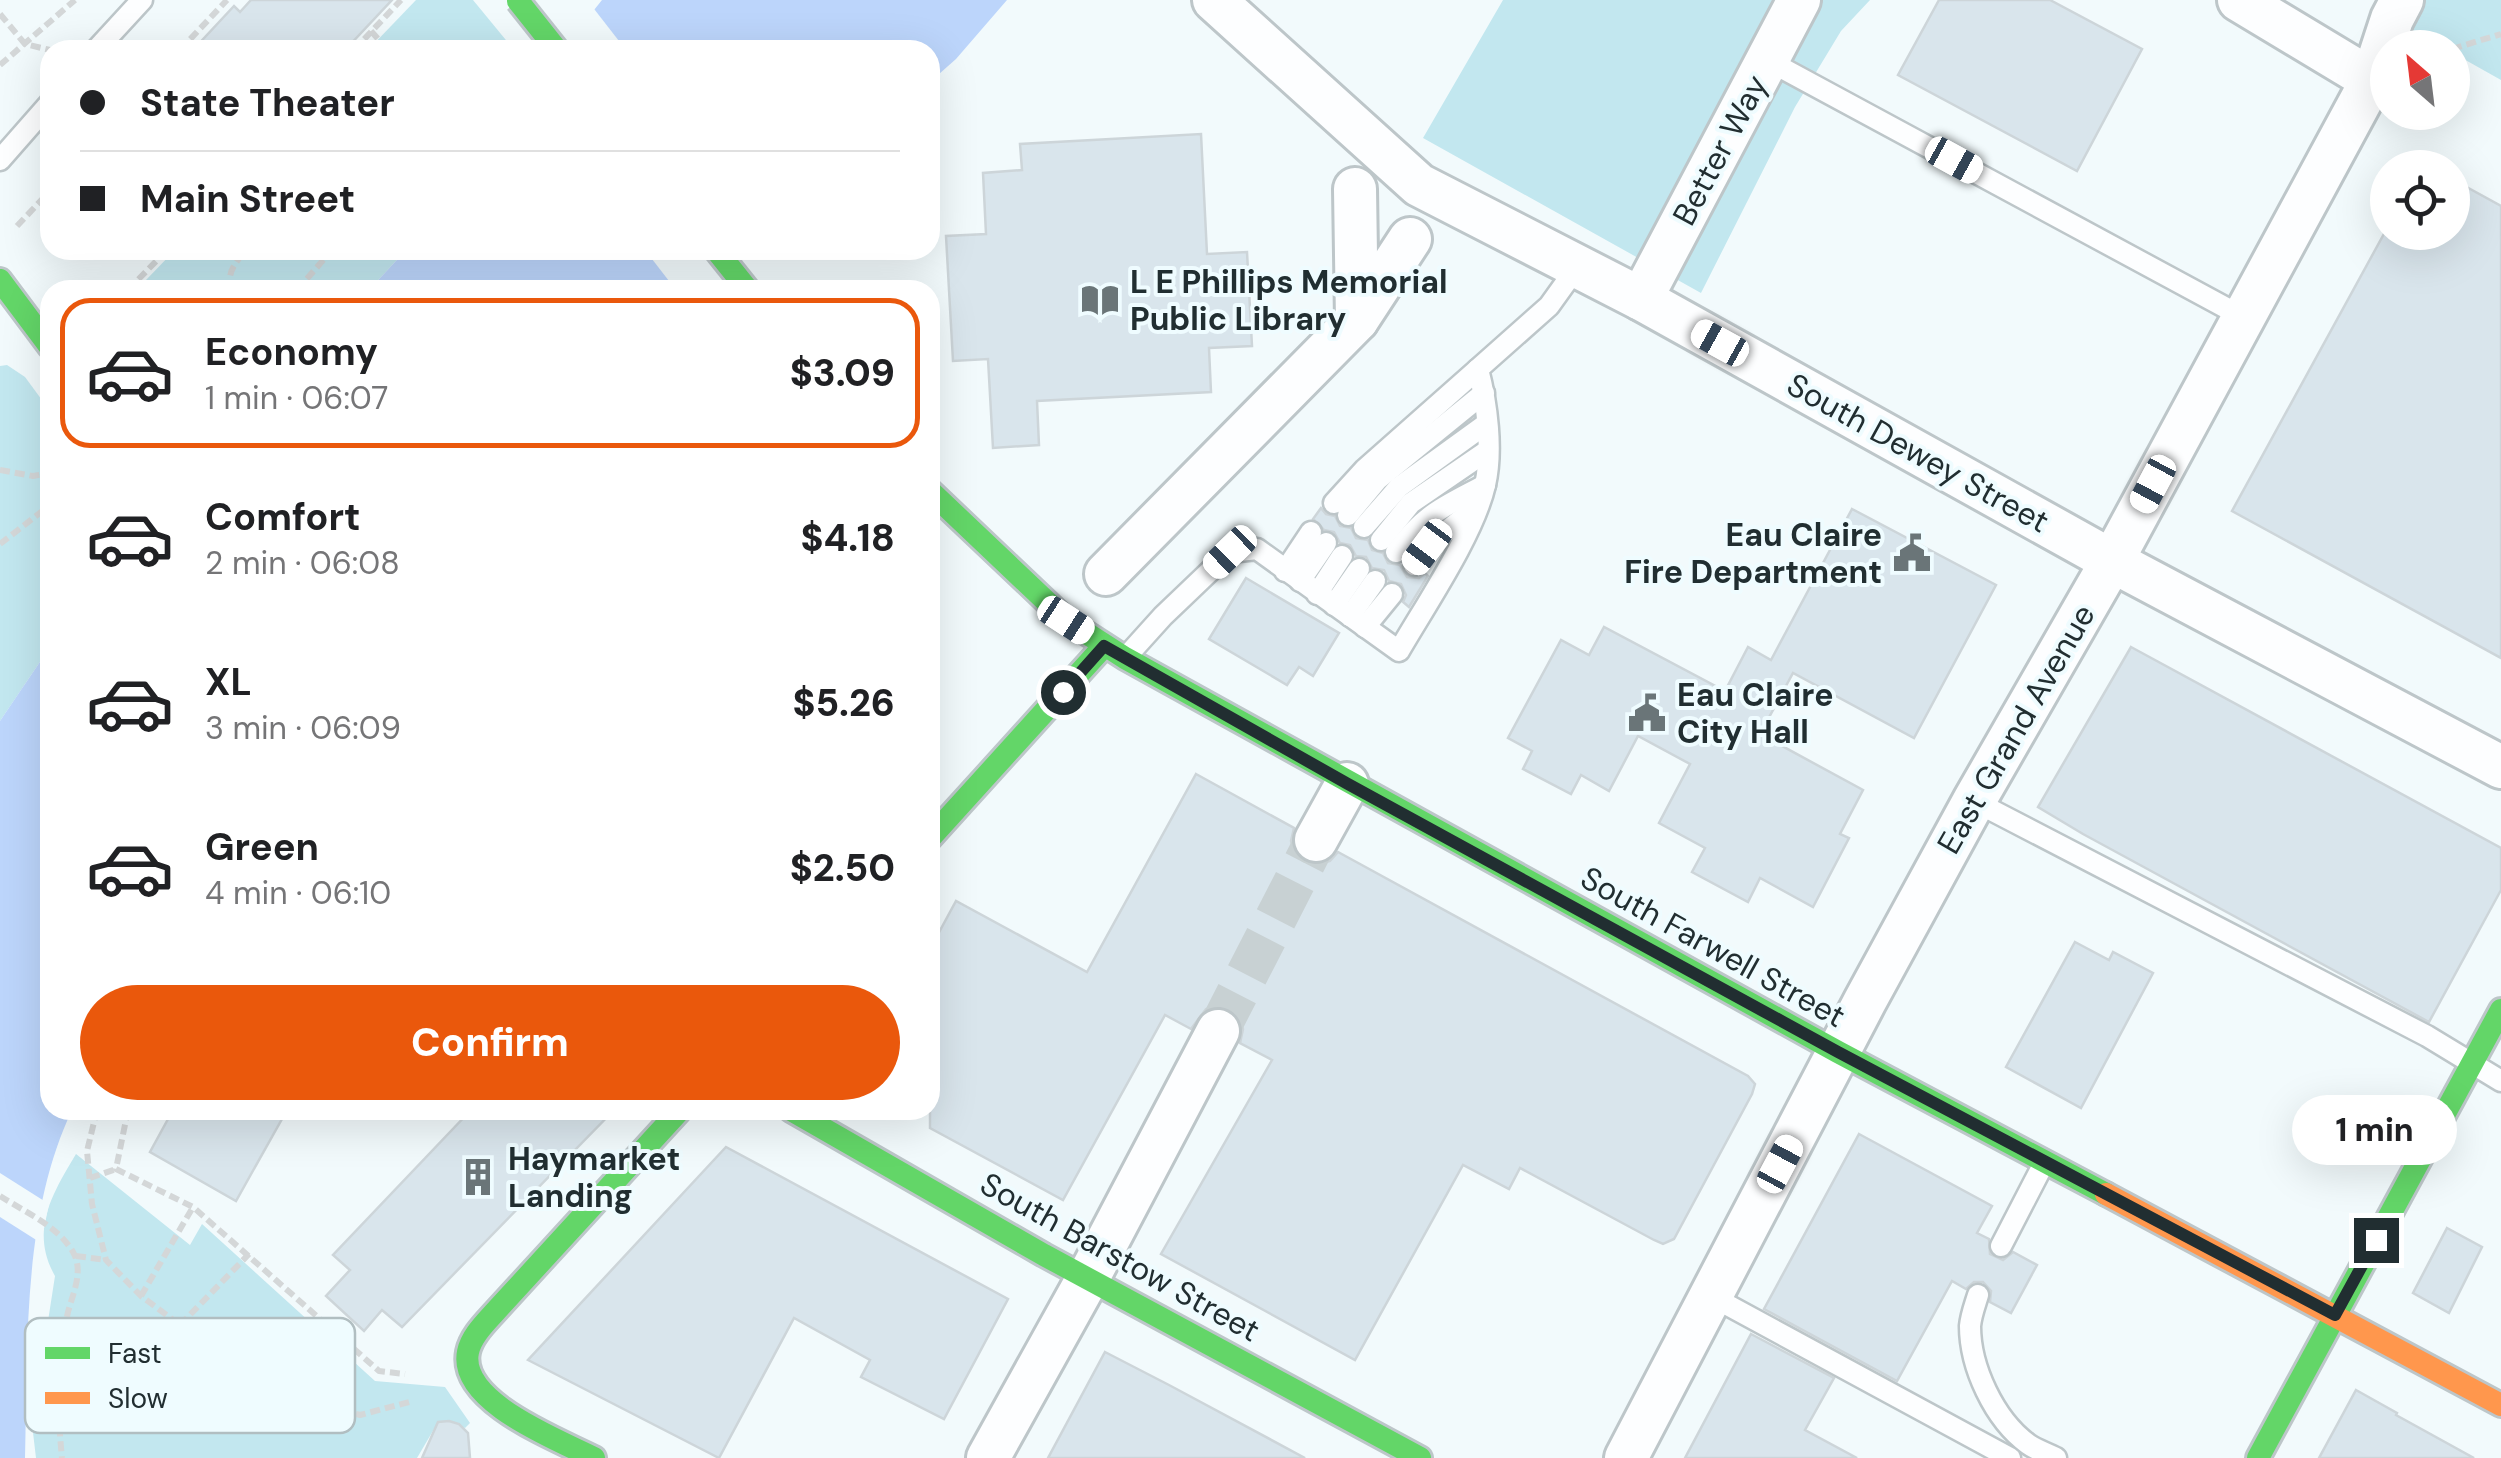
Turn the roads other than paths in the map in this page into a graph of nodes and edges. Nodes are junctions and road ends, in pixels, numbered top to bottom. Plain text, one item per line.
1 (142, 0) edge
2 (518, 0) edge
3 (1214, 0) edge
4 (1799, 0) edge
5 (2239, 0) edge
6 (2402, 0) edge
7 (2388, 30) edge
8 (105, 40) edge
9 (549, 40) edge
10 (1768, 60) junction
11 (2370, 79) edge
12 (2370, 84) edge
13 (40, 114) edge
14 (0, 160) edge
15 (1355, 189) dead end
16 (1410, 239) dead end
17 (724, 260) edge
18 (1577, 267) junction
19 (740, 280) edge
20 (1641, 299) junction
21 (7, 306) edge
22 (2244, 316) junction
23 (1357, 320) junction
24 (40, 337) edge
25 (1478, 369) junction
26 (1484, 392) junction
27 (1486, 424) junction
28 (1486, 451) junction
29 (1485, 485) junction
30 (940, 500) edge
31 (1476, 508) junction
32 (1349, 515) junction
33 (2112, 561) junction
34 (1414, 565) dead end
35 (1106, 574) dead end
36 (1325, 599) junction
37 (1114, 652) junction
38 (2501, 767) edge
39 (1348, 784) junction
40 (1974, 801) junction
41 (940, 828) edge
42 (1316, 840) tunnel mouth
43 (2501, 1010) edge
44 (1218, 1031) tunnel mouth
45 (1838, 1052) junction
46 (2472, 1064) junction
47 (2501, 1081) edge
48 (671, 1120) edge
49 (809, 1120) edge
50 (2045, 1161) junction
51 (2001, 1246) dead end
52 (1088, 1278) junction
53 (1978, 1295) dead end
54 (1711, 1296) junction
55 (2335, 1315) junction
56 (2501, 1405) edge
57 (594, 1458) edge
58 (988, 1458) edge
59 (1420, 1458) edge
60 (1626, 1458) edge
61 (2010, 1458) edge
62 (2056, 1458) edge
63 (2258, 1458) edge

1 - 8 lane
2 - 9 street, bridge
3 - 18 street, South Dewey Street
4 - 10 street, Better Way
5 - 11 street
6 - 7 street, East Grand Avenue
10 - 20 street, Better Way
10 - 22 lane
12 - 22 street, East Grand Avenue
13 - 14 lane
15 - 23 street
16 - 23 street
17 - 19 street
18 - 20 street, South Dewey Street
18 - 25 lane
20 - 33 street, South Dewey Street
21 - 24 street
22 - 33 street, East Grand Avenue
23 - 35 street
25 - 26 lane
25 - 32 lane
26 - 27 lane
26 - 32 lane
27 - 28 lane
27 - 32 lane
28 - 29 lane
28 - 29 lane
29 - 31 lane
30 - 37 street, South Farwell Street
31 - 34 lane
31 - 36 lane
33 - 38 street, South Dewey Street
33 - 40 street, East Grand Avenue
36 - 36 lane
36 - 36 lane
36 - 37 lane
37 - 39 street, South Farwell Street
37 - 41 street
39 - 42 street
39 - 45 street, South Farwell Street
40 - 45 street, East Grand Avenue
40 - 46 lane
43 - 46 street
44 - 52 street
45 - 50 street, South Farwell Street
45 - 54 street, East Grand Avenue
46 - 47 lane
46 - 55 street
48 - 57 street
49 - 52 street, South Barstow Street
50 - 51 lane
50 - 55 street, South Farwell Street
52 - 58 street
52 - 59 street, South Barstow Street
53 - 62 lane
54 - 60 street, East Grand Avenue
54 - 61 lane
55 - 56 street, South Farwell Street
55 - 63 street

